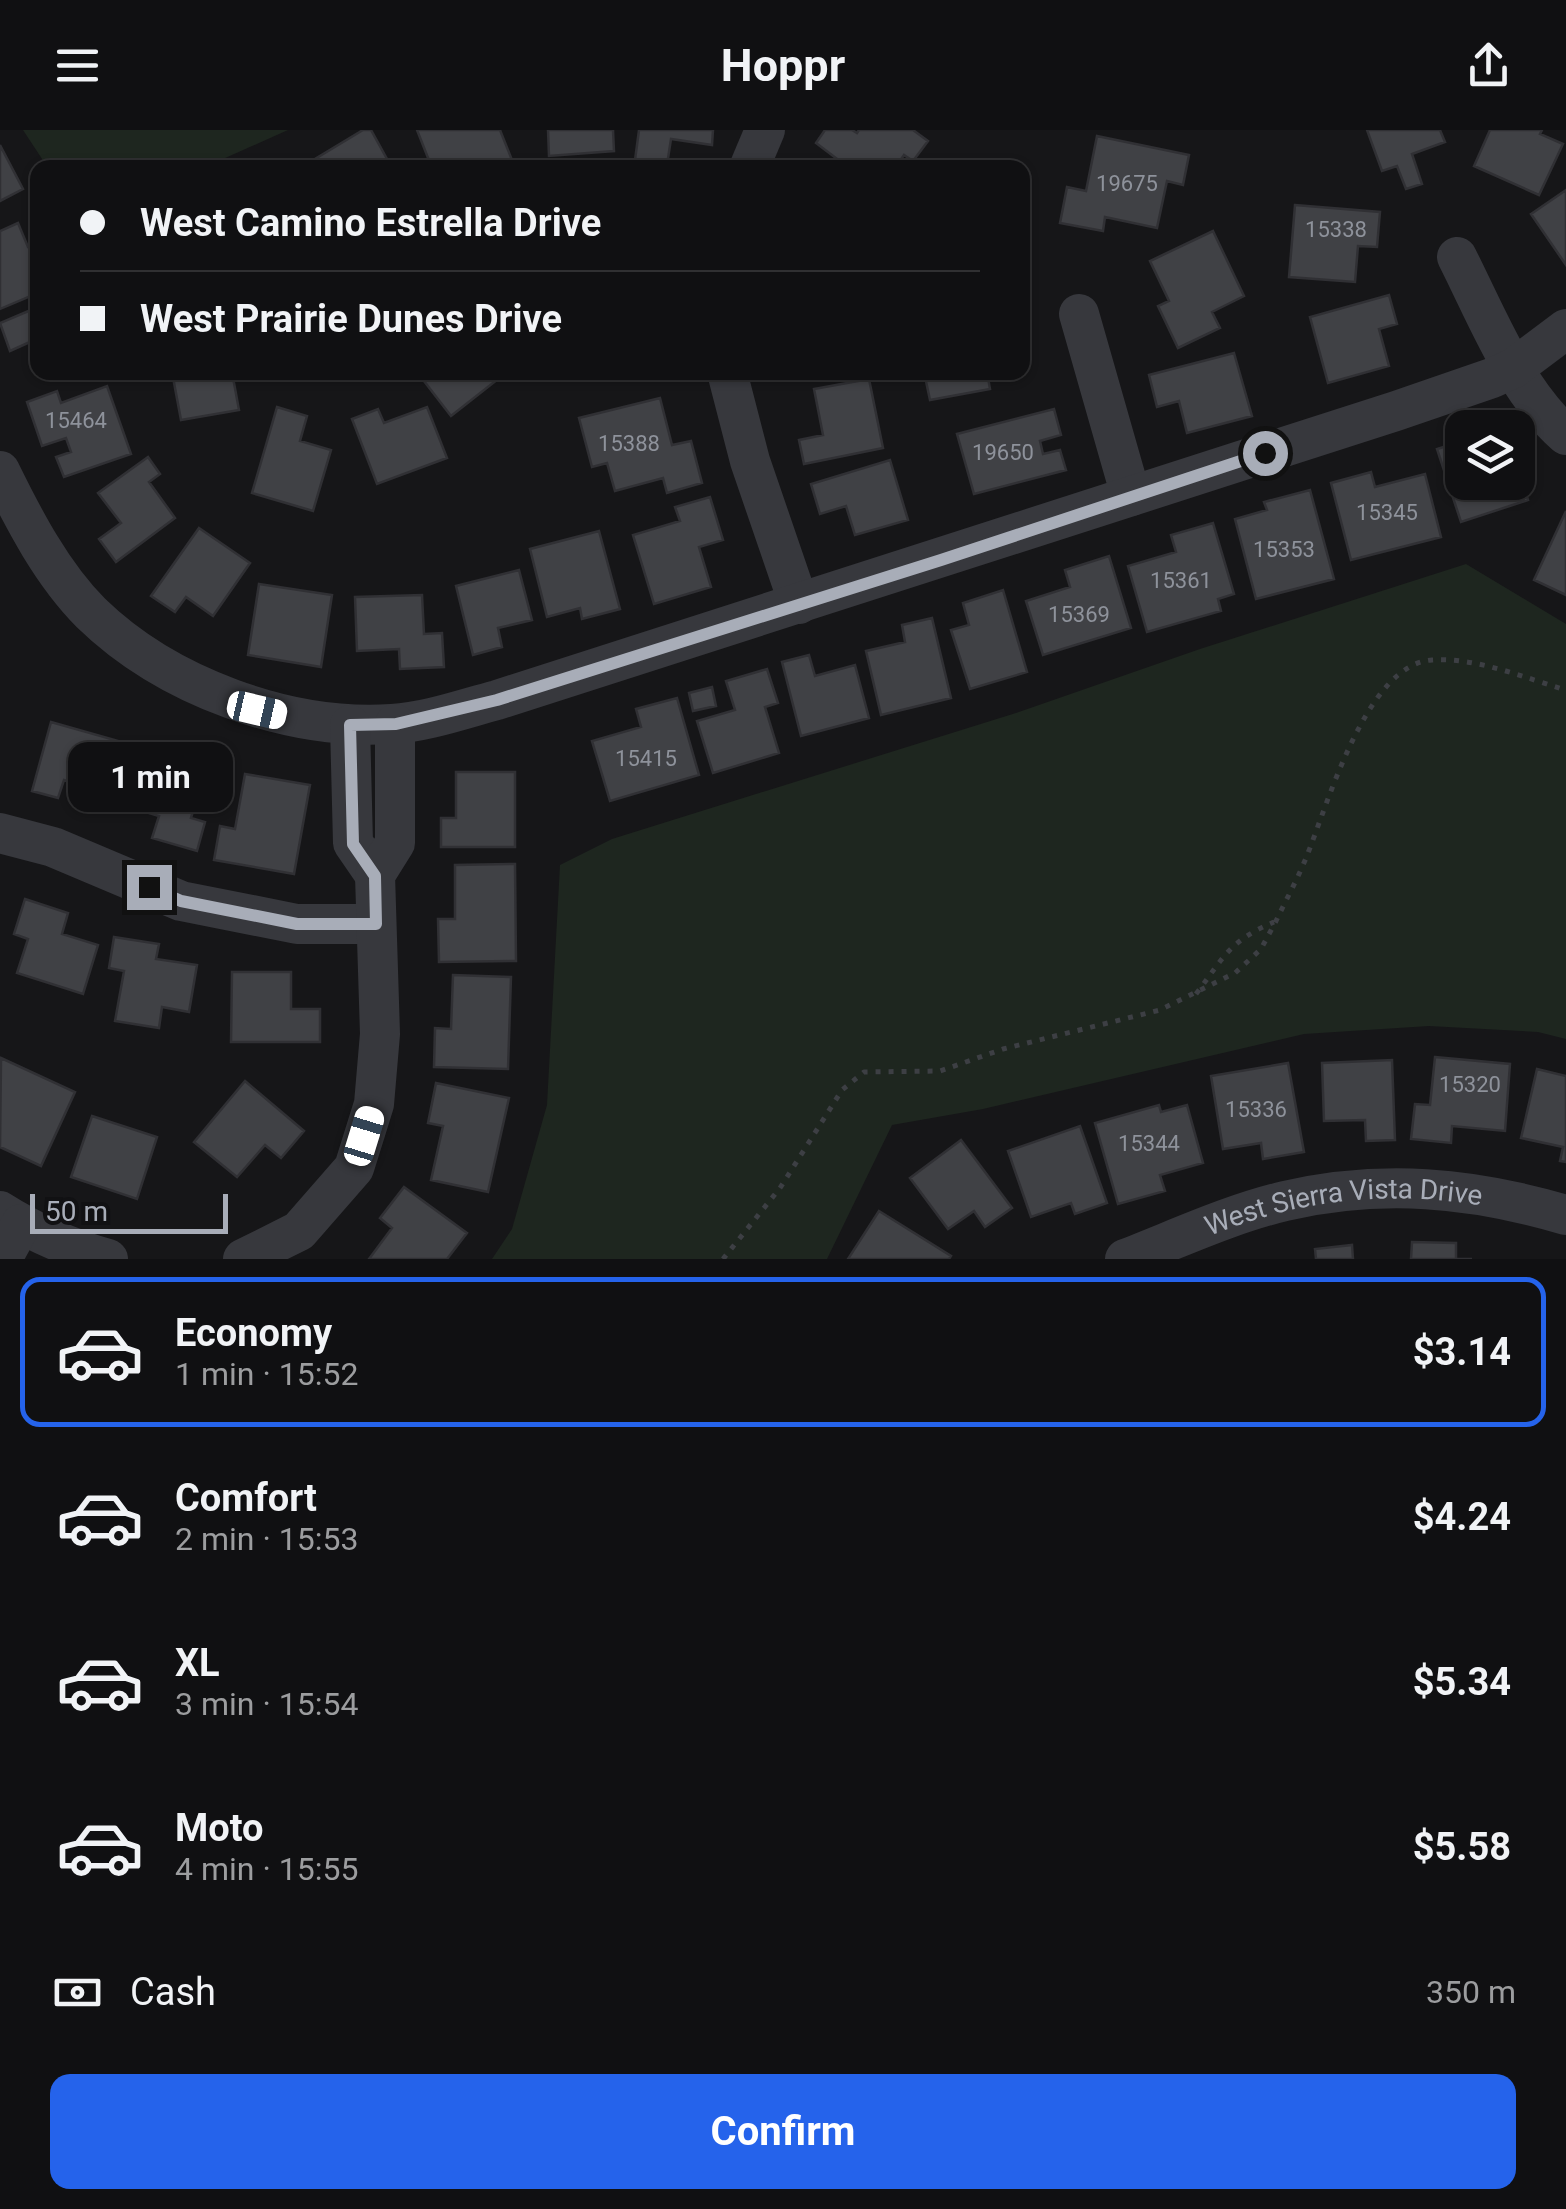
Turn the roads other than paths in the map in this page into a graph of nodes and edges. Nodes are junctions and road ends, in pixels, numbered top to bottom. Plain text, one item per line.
1 (765, 130) edge
2 (752, 160) edge
3 (1457, 257) dead end
4 (1079, 314) dead end
5 (1566, 329) edge
6 (1514, 368) junction
7 (730, 380) edge
8 (1566, 435) edge
9 (0, 472) edge
10 (1131, 496) junction
11 (799, 604) junction
12 (396, 724) junction
13 (350, 725) junction
14 (0, 834) edge
15 (375, 876) junction
16 (376, 924) junction
17 (1566, 1215) edge
18 (8, 1231) edge
19 (108, 1259) edge
20 (243, 1259) edge
21 (1125, 1259) edge

1 - 2 street
3 - 6 street
4 - 10 street
5 - 6 street
6 - 8 street
6 - 10 street
7 - 11 street
9 - 13 street
10 - 11 street
11 - 12 street
12 - 13 street
12 - 15 street
13 - 15 street
14 - 16 street
15 - 16 street
16 - 20 street
17 - 21 street, West Sierra Vista Drive
18 - 19 street

